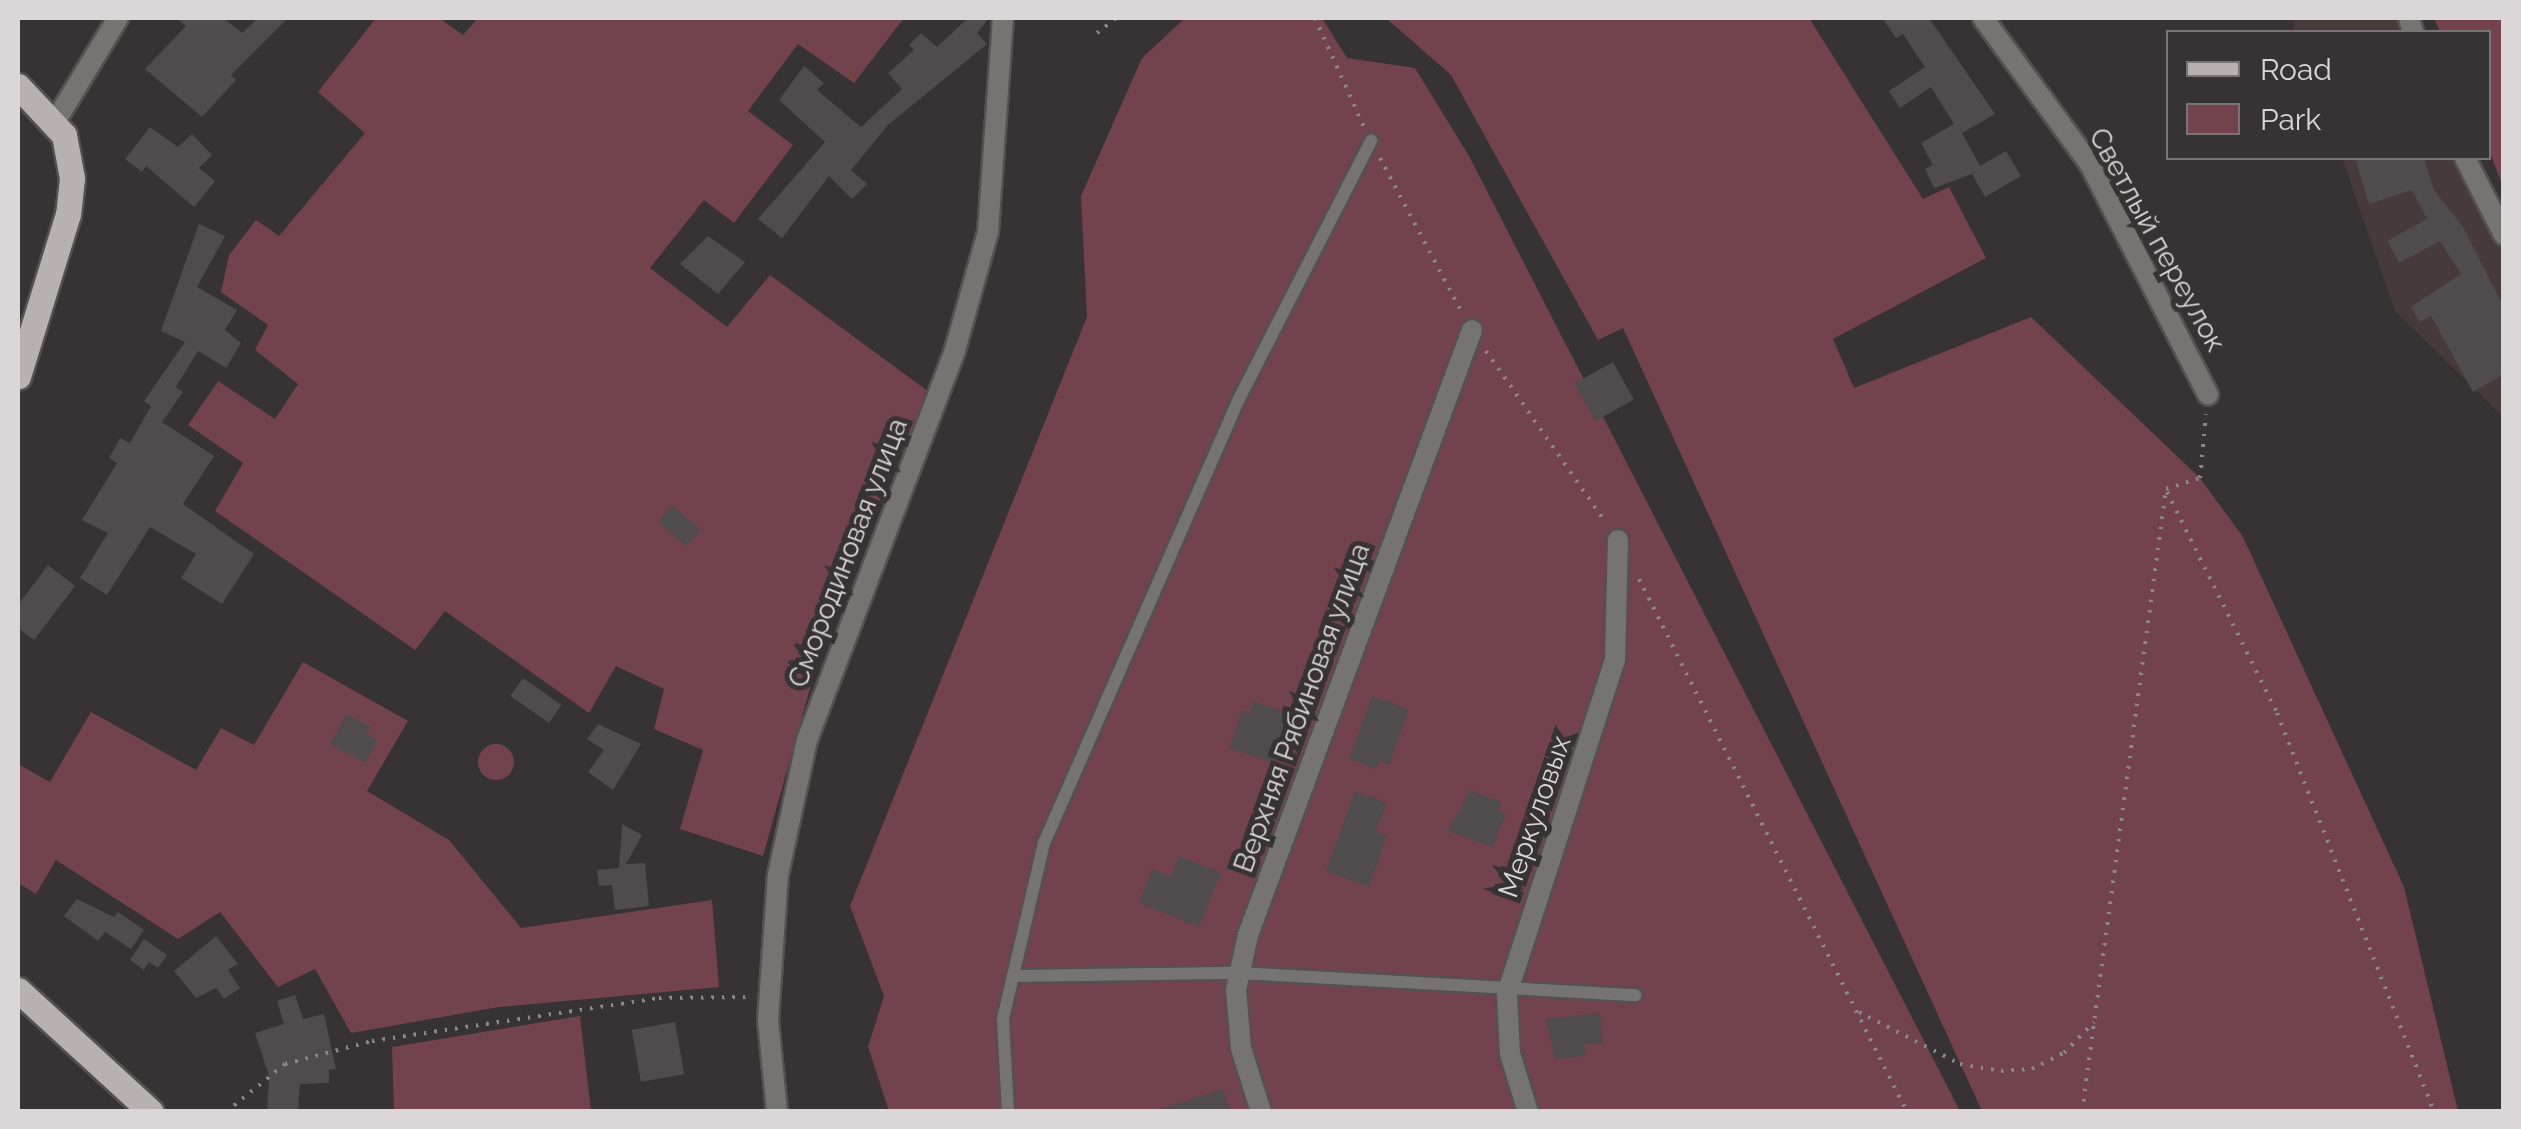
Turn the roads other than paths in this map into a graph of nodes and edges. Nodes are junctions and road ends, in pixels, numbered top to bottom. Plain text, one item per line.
1 (118, 18) edge
2 (1002, 18) edge
3 (1983, 18) edge
4 (18, 86) edge
5 (55, 122) junction
6 (1371, 141) dead end
7 (2465, 160) edge
8 (2504, 235) edge
9 (1472, 330) dead end
10 (18, 377) edge
11 (2208, 394) road end
12 (1618, 540) dead end
13 (1240, 974) junction
14 (1013, 976) junction
15 (1509, 986) junction
16 (18, 990) edge
17 (1635, 995) dead end
18 (151, 1112) edge
19 (777, 1112) edge
20 (1008, 1112) edge
21 (1261, 1112) edge
22 (1528, 1112) edge

1 - 5 street
2 - 19 street, Смородиновая улица
3 - 11 street, Светлый переулок
4 - 5 main road
5 - 10 main road
6 - 14 lane
7 - 8 street
9 - 13 street, Верхняя Рябиновая улица
12 - 15 street, Меркуловых
13 - 14 lane
13 - 15 lane
13 - 21 street, Верхняя Рябиновая улица
14 - 20 lane
15 - 17 lane
15 - 22 street, Меркуловых
16 - 18 main road

